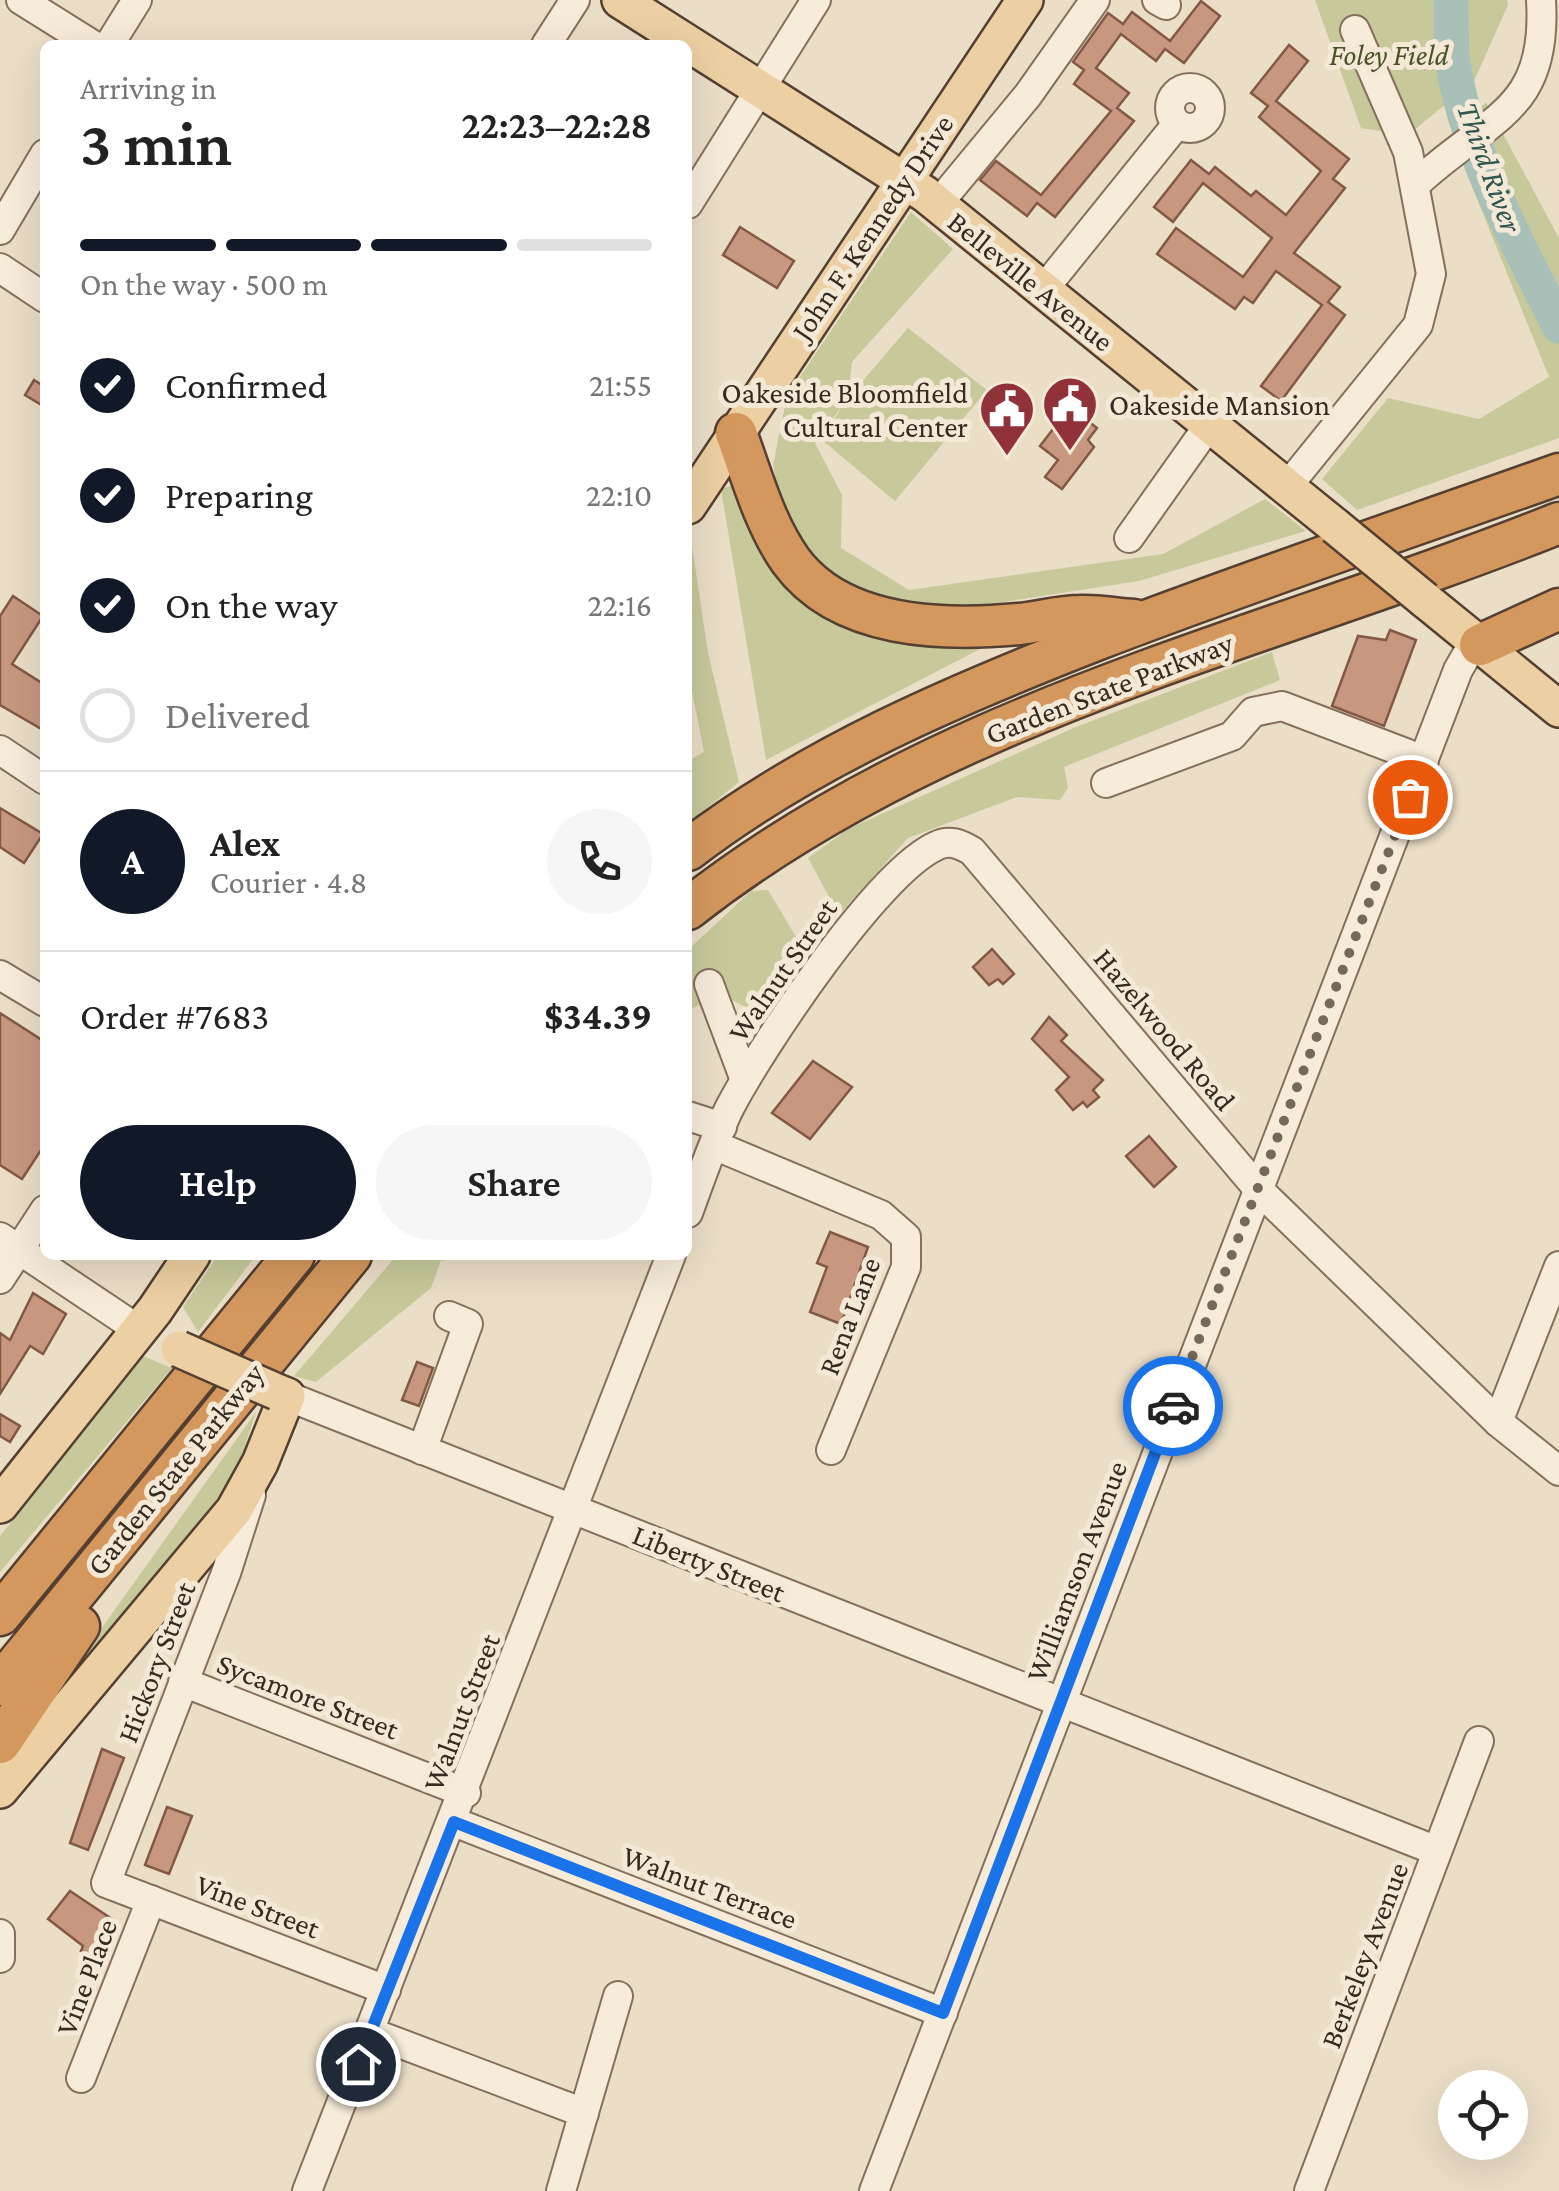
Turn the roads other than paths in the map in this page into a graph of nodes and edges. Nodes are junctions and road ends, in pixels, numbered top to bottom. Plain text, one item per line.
1 (21, 0) edge
2 (137, 0) edge
3 (576, 0) edge
4 (620, 0) edge
5 (816, 0) edge
6 (1026, 0) edge
7 (1094, 0) edge
8 (1541, 0) edge
9 (1355, 30) dead end
10 (84, 40) edge
11 (112, 40) edge
12 (549, 40) edge
13 (683, 40) edge
14 (692, 46) edge
15 (760, 89) junction
16 (1177, 124) dead end
17 (40, 162) edge
18 (902, 178) junction
19 (1417, 182) junction
20 (692, 198) edge
21 (938, 206) junction
22 (0, 230) edge
23 (0, 268) edge
24 (1043, 290) junction
25 (40, 295) edge
26 (1210, 425) junction
27 (736, 433) junction
28 (1559, 474) edge
29 (1286, 488) junction
30 (692, 500) edge
31 (1559, 524) edge
32 (1129, 538) dead end
33 (1559, 609) edge
34 (1143, 621) junction
35 (1480, 646) junction
36 (1559, 709) edge
37 (0, 750) edge
38 (1424, 760) junction
39 (40, 777) edge
40 (1106, 783) dead end
41 (939, 844) joint
42 (692, 847) edge
43 (692, 905) edge
44 (0, 975) edge
45 (709, 984) dead end
46 (40, 999) edge
47 (746, 1080) junction
48 (692, 1119) edge
49 (718, 1136) junction
50 (1258, 1190) junction
51 (692, 1203) edge
52 (40, 1215) edge
53 (9, 1244) edge
54 (188, 1260) edge
55 (290, 1260) edge
56 (348, 1260) edge
57 (669, 1260) edge
58 (1559, 1266) edge
59 (0, 1279) edge
60 (449, 1316) dead end
61 (138, 1330) junction
62 (222, 1343) junction
63 (271, 1388) junction
64 (1498, 1422) junction
65 (422, 1450) junction
66 (831, 1450) dead end
67 (260, 1463) junction
68 (1559, 1471) edge
69 (0, 1504) edge
70 (572, 1509) junction
71 (0, 1589) edge
72 (0, 1615) edge
73 (184, 1682) junction
74 (0, 1684) edge
75 (1060, 1702) junction
76 (1478, 1741) dead end
77 (0, 1742) edge
78 (0, 1790) edge
79 (466, 1792) junction
80 (454, 1822) junction
81 (1437, 1852) junction
82 (106, 1883) joint
83 (151, 1900) junction
84 (0, 1934) edge
85 (0, 1958) edge
86 (386, 1990) junction
87 (618, 1996) dead end
88 (943, 2013) junction
89 (370, 2032) junction
90 (82, 2078) dead end
91 (584, 2114) junction
92 (308, 2191) edge
93 (561, 2191) edge
94 (874, 2191) edge
95 (1309, 2191) edge

1 - 10 street
2 - 11 street
3 - 12 street
4 - 13 main road, Belleville Avenue
5 - 15 street
6 - 18 main road, John F. Kennedy Drive
7 - 21 street
8 - 19 street
9 - 19 street
14 - 15 main road, Belleville Avenue
15 - 18 main road, Belleville Avenue
15 - 20 street
16 - 24 street
17 - 22 street
18 - 21 main road, Belleville Avenue
18 - 27 main road, John F. Kennedy Drive
19 - 29 street
21 - 24 main road, Belleville Avenue
23 - 25 street
24 - 26 main road, Belleville Avenue
26 - 29 main road, Belleville Avenue
26 - 32 street
27 - 30 main road, John F. Kennedy Drive
27 - 34 highway
28 - 34 highway, Garden State Parkway
29 - 35 main road, Belleville Avenue, bridge
31 - 43 highway, Garden State Parkway
33 - 35 highway
34 - 42 highway, Garden State Parkway
35 - 36 main road, Belleville Avenue
35 - 38 street, Williamson Avenue
37 - 39 street
38 - 40 street
38 - 50 street, Williamson Avenue
41 - 47 street, Walnut Street
41 - 50 street, Hazelwood Road
44 - 46 street
45 - 47 street
47 - 49 street, Walnut Street
48 - 49 street, Rena Lane
49 - 51 street, Walnut Street
49 - 66 street, Rena Lane
50 - 64 street, Hazelwood Road
50 - 75 street, Williamson Avenue
52 - 53 street
53 - 59 street
53 - 61 street, Liberty Street
54 - 61 main road
55 - 62 highway, Garden State Parkway
56 - 63 highway, Garden State Parkway
57 - 70 street, Walnut Street
58 - 64 street
60 - 65 street
61 - 63 main road, Liberty Street, bridge
61 - 69 main road
62 - 71 highway
62 - 72 highway, Garden State Parkway
63 - 65 street, Liberty Street
63 - 67 main road
63 - 74 highway, Garden State Parkway
63 - 77 highway
64 - 68 street, Hazelwood Road
65 - 70 street, Liberty Street
67 - 73 street, Hickory Street
67 - 78 main road
70 - 75 street, Liberty Street
70 - 79 street, Walnut Street
73 - 79 street, Sycamore Street
73 - 82 street, Hickory Street
75 - 81 street, Liberty Street
75 - 88 street, Williamson Avenue
76 - 81 street, Berkeley Avenue
79 - 80 street, Walnut Street
80 - 86 street, Walnut Street
80 - 88 street, Walnut Terrace
81 - 95 street, Berkeley Avenue
82 - 83 street, Vine Street
83 - 86 street, Vine Street
83 - 90 street, Vine Place
84 - 85 street
86 - 89 street, Walnut Street
87 - 91 street
88 - 94 street, Williamson Avenue
89 - 91 street
89 - 92 street, Walnut Street
91 - 93 street

